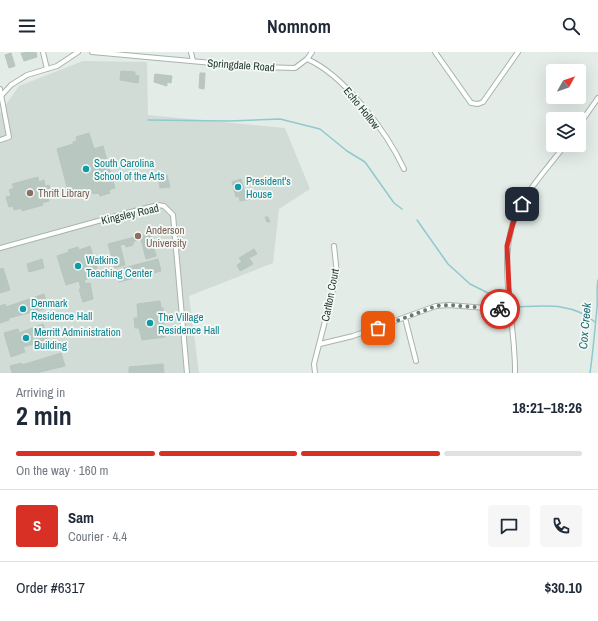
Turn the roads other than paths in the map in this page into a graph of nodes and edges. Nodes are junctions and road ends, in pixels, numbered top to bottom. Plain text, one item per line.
1 (43, 52) edge
2 (84, 52) edge
3 (92, 52) edge
4 (191, 52) edge
5 (312, 52) edge
6 (435, 52) edge
7 (518, 52) edge
8 (77, 53) edge
9 (307, 59) junction
10 (193, 61) junction
11 (47, 69) junction
12 (0, 89) edge
13 (1, 96) junction
14 (598, 98) edge
15 (586, 115) edge
16 (0, 140) edge
17 (560, 152) edge
18 (404, 169) dead end
19 (334, 246) dead end
20 (0, 248) edge
21 (510, 310) junction
22 (405, 318) junction
23 (320, 344) junction
24 (416, 361) dead end
25 (187, 373) edge
26 (315, 373) edge
27 (515, 373) edge

1 - 11 street
2 - 8 street
3 - 10 street, Springdale Road
4 - 10 street
5 - 9 street, Springdale Road
6 - 7 street
8 - 11 street
9 - 10 street, Springdale Road
9 - 18 street, Echo Hollow
11 - 13 street
12 - 13 street
13 - 16 street
14 - 15 street
17 - 21 street
19 - 23 street, Carlton Court
20 - 25 street, Kingsley Road
21 - 22 street
21 - 27 street
22 - 23 street
22 - 24 street
23 - 26 street, Carlton Court

